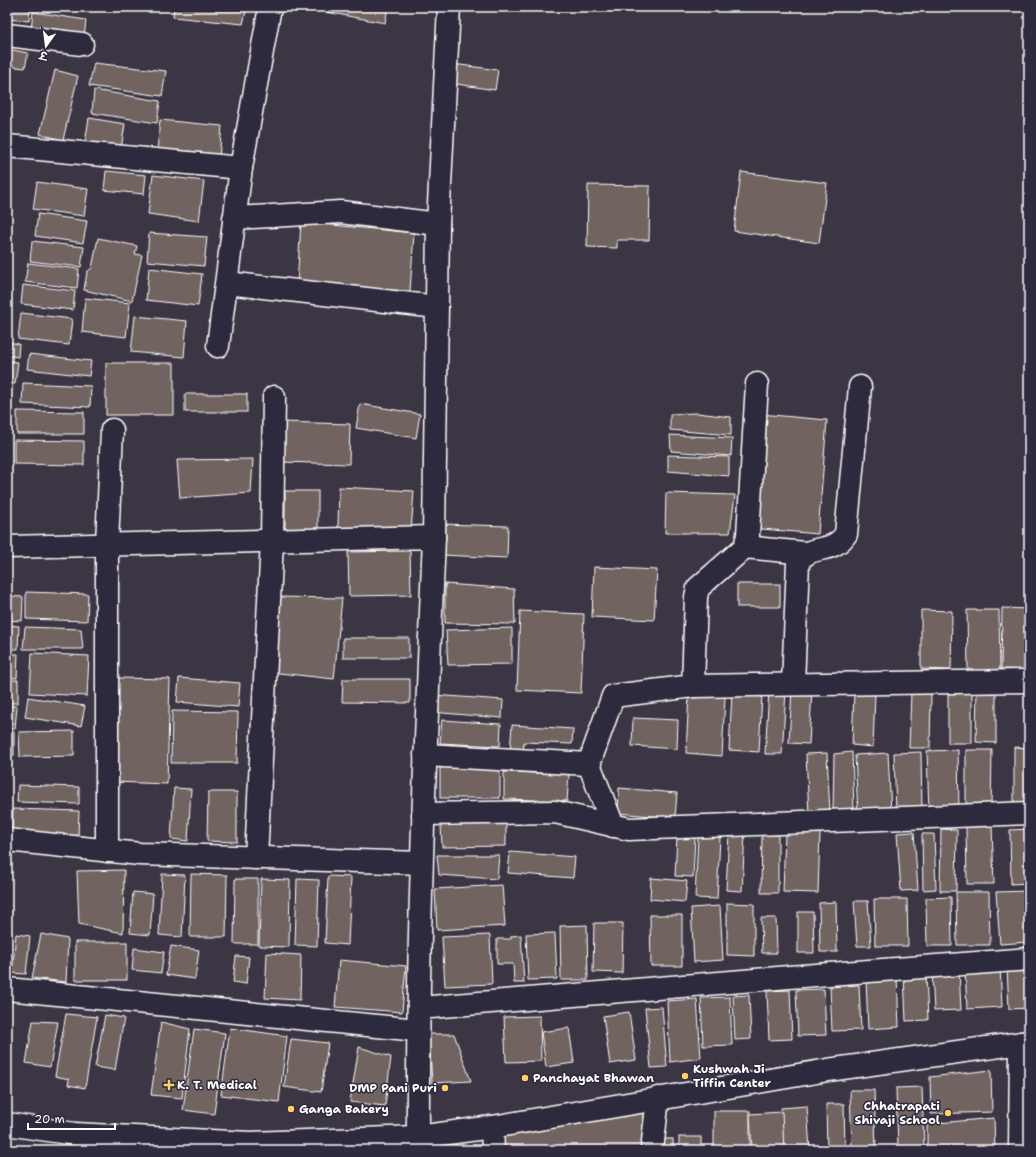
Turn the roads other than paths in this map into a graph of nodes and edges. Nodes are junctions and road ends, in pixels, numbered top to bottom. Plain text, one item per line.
1 (270, 7) edge
2 (449, 7) edge
3 (7, 35) edge
4 (82, 44) dead end
5 (7, 146) edge
6 (241, 168) junction
7 (234, 218) junction
8 (438, 224) junction
9 (227, 283) junction
10 (437, 307) junction
11 (218, 346) dead end
12 (757, 384) dead end
13 (860, 387) dead end
14 (274, 397) dead end
15 (112, 430) dead end
16 (434, 537) junction
17 (272, 541) junction
18 (107, 544) junction
19 (7, 547) edge
20 (745, 547) junction
21 (805, 553) junction
22 (1029, 681) edge
23 (793, 684) junction
24 (693, 686) junction
25 (425, 755) junction
26 (589, 764) junction
27 (1029, 813) edge
28 (423, 814) junction
29 (613, 826) junction
30 (7, 840) edge
31 (107, 851) junction
32 (256, 858) junction
33 (421, 863) junction
34 (1029, 960) edge
35 (7, 989) edge
36 (419, 1008) junction
37 (417, 1030) junction
38 (1025, 1043) edge
39 (658, 1098) junction
40 (7, 1124) edge
41 (492, 1127) junction
42 (418, 1137) junction
43 (320, 1145) edge
44 (493, 1150) edge
45 (652, 1150) edge
46 (1020, 1150) edge

1 - 6 street
2 - 8 street
3 - 4 street
5 - 6 street
6 - 7 street
7 - 8 street
7 - 9 street
8 - 10 street
9 - 10 street
9 - 11 street
10 - 16 street
12 - 20 street
13 - 21 street
14 - 17 street
15 - 18 street
16 - 17 street
16 - 25 street
17 - 18 street
17 - 32 street
18 - 19 street
18 - 31 street
20 - 21 street
20 - 24 street
21 - 23 street
22 - 23 street
23 - 24 street
24 - 26 street
25 - 26 street
25 - 28 street
26 - 29 street
27 - 29 street
28 - 29 street
28 - 33 street
30 - 31 street
31 - 32 street
32 - 33 street
33 - 36 street
34 - 36 street
35 - 37 street
36 - 37 street
37 - 42 street
38 - 39 street
38 - 46 street
39 - 41 street
39 - 45 street
40 - 43 street
41 - 42 street
41 - 44 street
42 - 43 street

